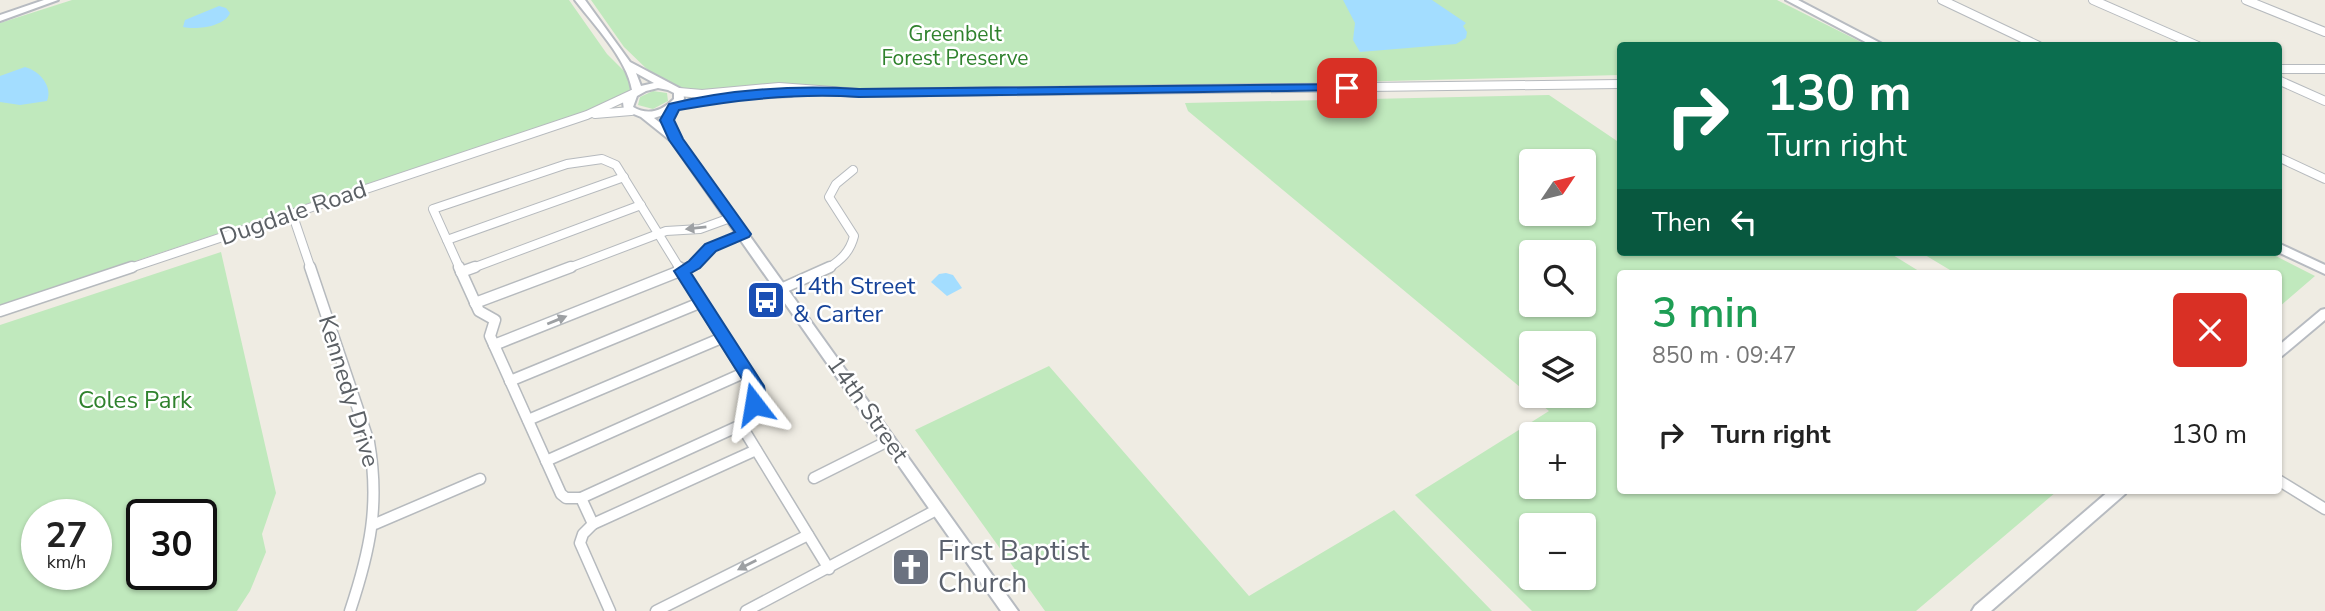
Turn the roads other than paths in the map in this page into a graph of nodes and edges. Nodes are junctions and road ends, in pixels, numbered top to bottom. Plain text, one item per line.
1 (54, 0) edge
2 (580, 0) edge
3 (1942, 0) edge
4 (2093, 0) edge
5 (2246, 0) edge
6 (1799, 1) edge
7 (0, 18) edge
8 (2325, 32) edge
9 (1874, 42) edge
10 (2031, 42) edge
11 (2189, 42) edge
12 (629, 65) junction
13 (2282, 69) edge
14 (2325, 69) edge
15 (2282, 82) edge
16 (1617, 84) edge
17 (666, 85) junction
18 (821, 91) junction
19 (678, 92) junction
20 (635, 93) junction
21 (2325, 101) edge
22 (672, 107) junction
23 (631, 111) junction
24 (587, 115) junction
25 (644, 115) junction
26 (676, 140) junction
27 (2282, 159) edge
28 (853, 170) dead end
29 (624, 177) junction
30 (2325, 179) edge
31 (641, 205) junction
32 (292, 213) junction
33 (733, 217) junction
34 (659, 234) junction
35 (744, 234) junction
36 (447, 240) junction
37 (2282, 249) edge
38 (2325, 270) edge
39 (682, 271) junction
40 (461, 272) junction
41 (783, 288) junction
42 (702, 302) junction
43 (475, 303) junction
44 (0, 311) edge
45 (2325, 313) edge
46 (724, 337) junction
47 (494, 345) junction
48 (2282, 350) edge
49 (746, 372) junction
50 (510, 381) junction
51 (528, 420) junction
52 (741, 425) junction
53 (890, 440) junction
54 (756, 450) junction
55 (546, 461) junction
56 (814, 478) dead end
57 (480, 479) dead end
58 (2282, 482) edge
59 (2115, 494) edge
60 (581, 498) junction
61 (938, 509) junction
62 (2325, 509) edge
63 (375, 524) junction
64 (593, 524) junction
65 (808, 535) junction
66 (829, 569) junction
67 (350, 611) edge
68 (610, 611) edge
69 (656, 611) edge
70 (746, 611) edge
71 (1010, 611) edge
72 (1980, 611) edge

1 - 7 street
2 - 12 street
3 - 10 street
4 - 11 street
5 - 8 street
6 - 9 street
12 - 17 street
12 - 20 street
13 - 14 street
15 - 21 street
16 - 18 street
17 - 19 street
17 - 20 street
18 - 19 street
18 - 22 street
19 - 22 street
20 - 23 street
20 - 24 street
22 - 25 street
22 - 26 street, 14th Street
23 - 24 street
23 - 25 street
24 - 32 street, Dugdale Road
25 - 26 street, 14th Street
26 - 33 street, 14th Street
27 - 30 street
28 - 41 street
29 - 31 street
29 - 36 street
29 - 36 street
31 - 34 street
31 - 40 street
32 - 44 street, Dugdale Road
32 - 63 street, Kennedy Drive
33 -> 34 street
33 - 35 street, 14th Street
34 - 39 street
34 - 43 street
35 - 39 street
35 - 41 street, 14th Street
36 - 40 street
37 - 38 street
39 - 42 street
47 -> 39 street
40 - 43 street
41 - 53 street, 14th Street
42 - 46 street
42 - 50 street
43 - 47 street
45 - 48 street
46 - 49 street
46 - 51 street
47 - 50 street
49 - 52 street
49 - 55 street
50 - 51 street
51 - 55 street
52 - 54 street
52 - 60 street
53 - 56 street
53 - 61 street, 14th Street
54 - 64 street
54 - 65 street
55 - 60 street
57 - 63 street
58 - 62 street
59 - 72 street
60 - 64 street
61 - 66 street
61 - 71 street, 14th Street
63 - 67 street, Kennedy Drive
64 - 68 street
65 - 66 street
65 -> 69 street
66 - 70 street

